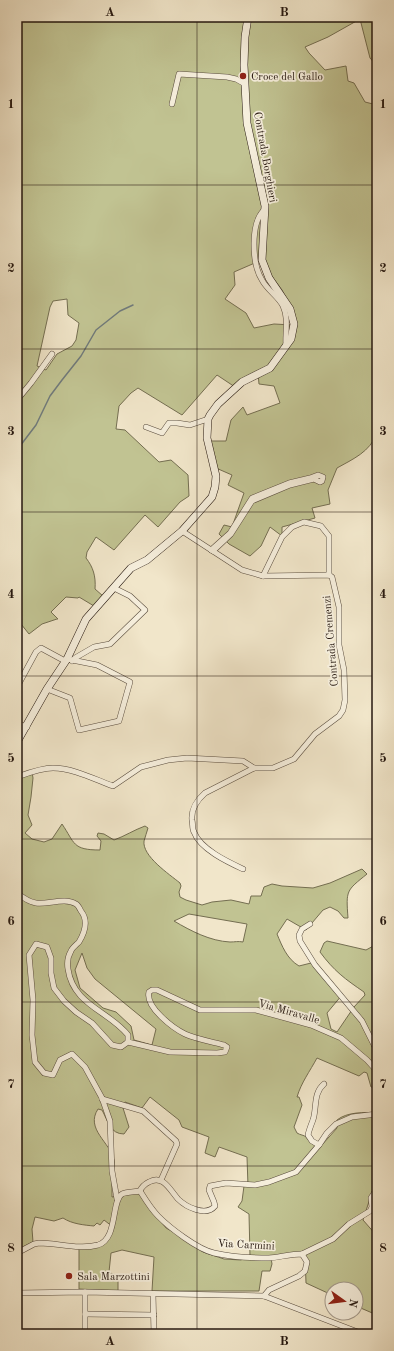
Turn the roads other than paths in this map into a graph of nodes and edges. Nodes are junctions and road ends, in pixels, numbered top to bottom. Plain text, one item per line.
1 (248, 17) edge
2 (245, 84) junction
3 (172, 104) dead end
4 (52, 354) dead end
5 (17, 400) edge
6 (208, 419) junction
7 (146, 427) dead end
8 (182, 531) junction
9 (212, 551) junction
10 (329, 575) junction
11 (263, 576) junction
12 (114, 588) junction
13 (68, 660) junction
14 (17, 687) edge
15 (47, 689) junction
16 (17, 724) edge
17 (26, 727) junction
18 (17, 742) edge
19 (254, 768) junction
20 (17, 777) edge
21 (243, 869) dead end
22 (17, 893) edge
23 (310, 924) dead end
24 (128, 1042) junction
25 (377, 1051) edge
26 (377, 1071) edge
27 (324, 1084) dead end
28 (102, 1099) junction
29 (377, 1114) edge
30 (319, 1145) junction
31 (161, 1180) junction
32 (140, 1190) junction
33 (377, 1192) edge
34 (117, 1199) junction
35 (17, 1253) edge
36 (302, 1254) junction
37 (85, 1292) junction
38 (17, 1293) edge
39 (153, 1294) junction
40 (264, 1296) junction
41 (85, 1314) junction
42 (154, 1315) junction
43 (85, 1334) edge
44 (154, 1334) edge
45 (363, 1334) edge

1 - 2 street, Contrada Borghieri
2 - 3 street
2 - 6 street, Contrada Borghieri
4 - 5 street
6 - 7 street
6 - 8 street
8 - 9 street
8 - 12 street
9 - 9 street
9 - 11 street
10 - 11 street
10 - 11 street, Contrada Cremenzi
10 - 19 street, Contrada Cremenzi
12 - 13 street
12 - 13 street
13 - 14 street
13 - 15 street
13 - 15 street
15 - 17 street
16 - 17 street
17 - 18 street
19 - 20 street
19 - 21 street
22 - 24 street
23 - 25 street
24 - 26 street, Via Miravalle
24 - 28 street
27 - 30 street
28 - 31 street
28 - 34 street
29 - 30 street
30 - 31 street
31 - 32 street
32 - 34 street
32 - 36 street, Via Carmini
33 - 36 street
34 - 35 street
36 - 40 street
37 - 38 street
37 - 39 street
37 - 41 street
39 - 40 street
39 - 42 street
40 - 45 street
41 - 42 street
41 - 43 street
42 - 44 street

